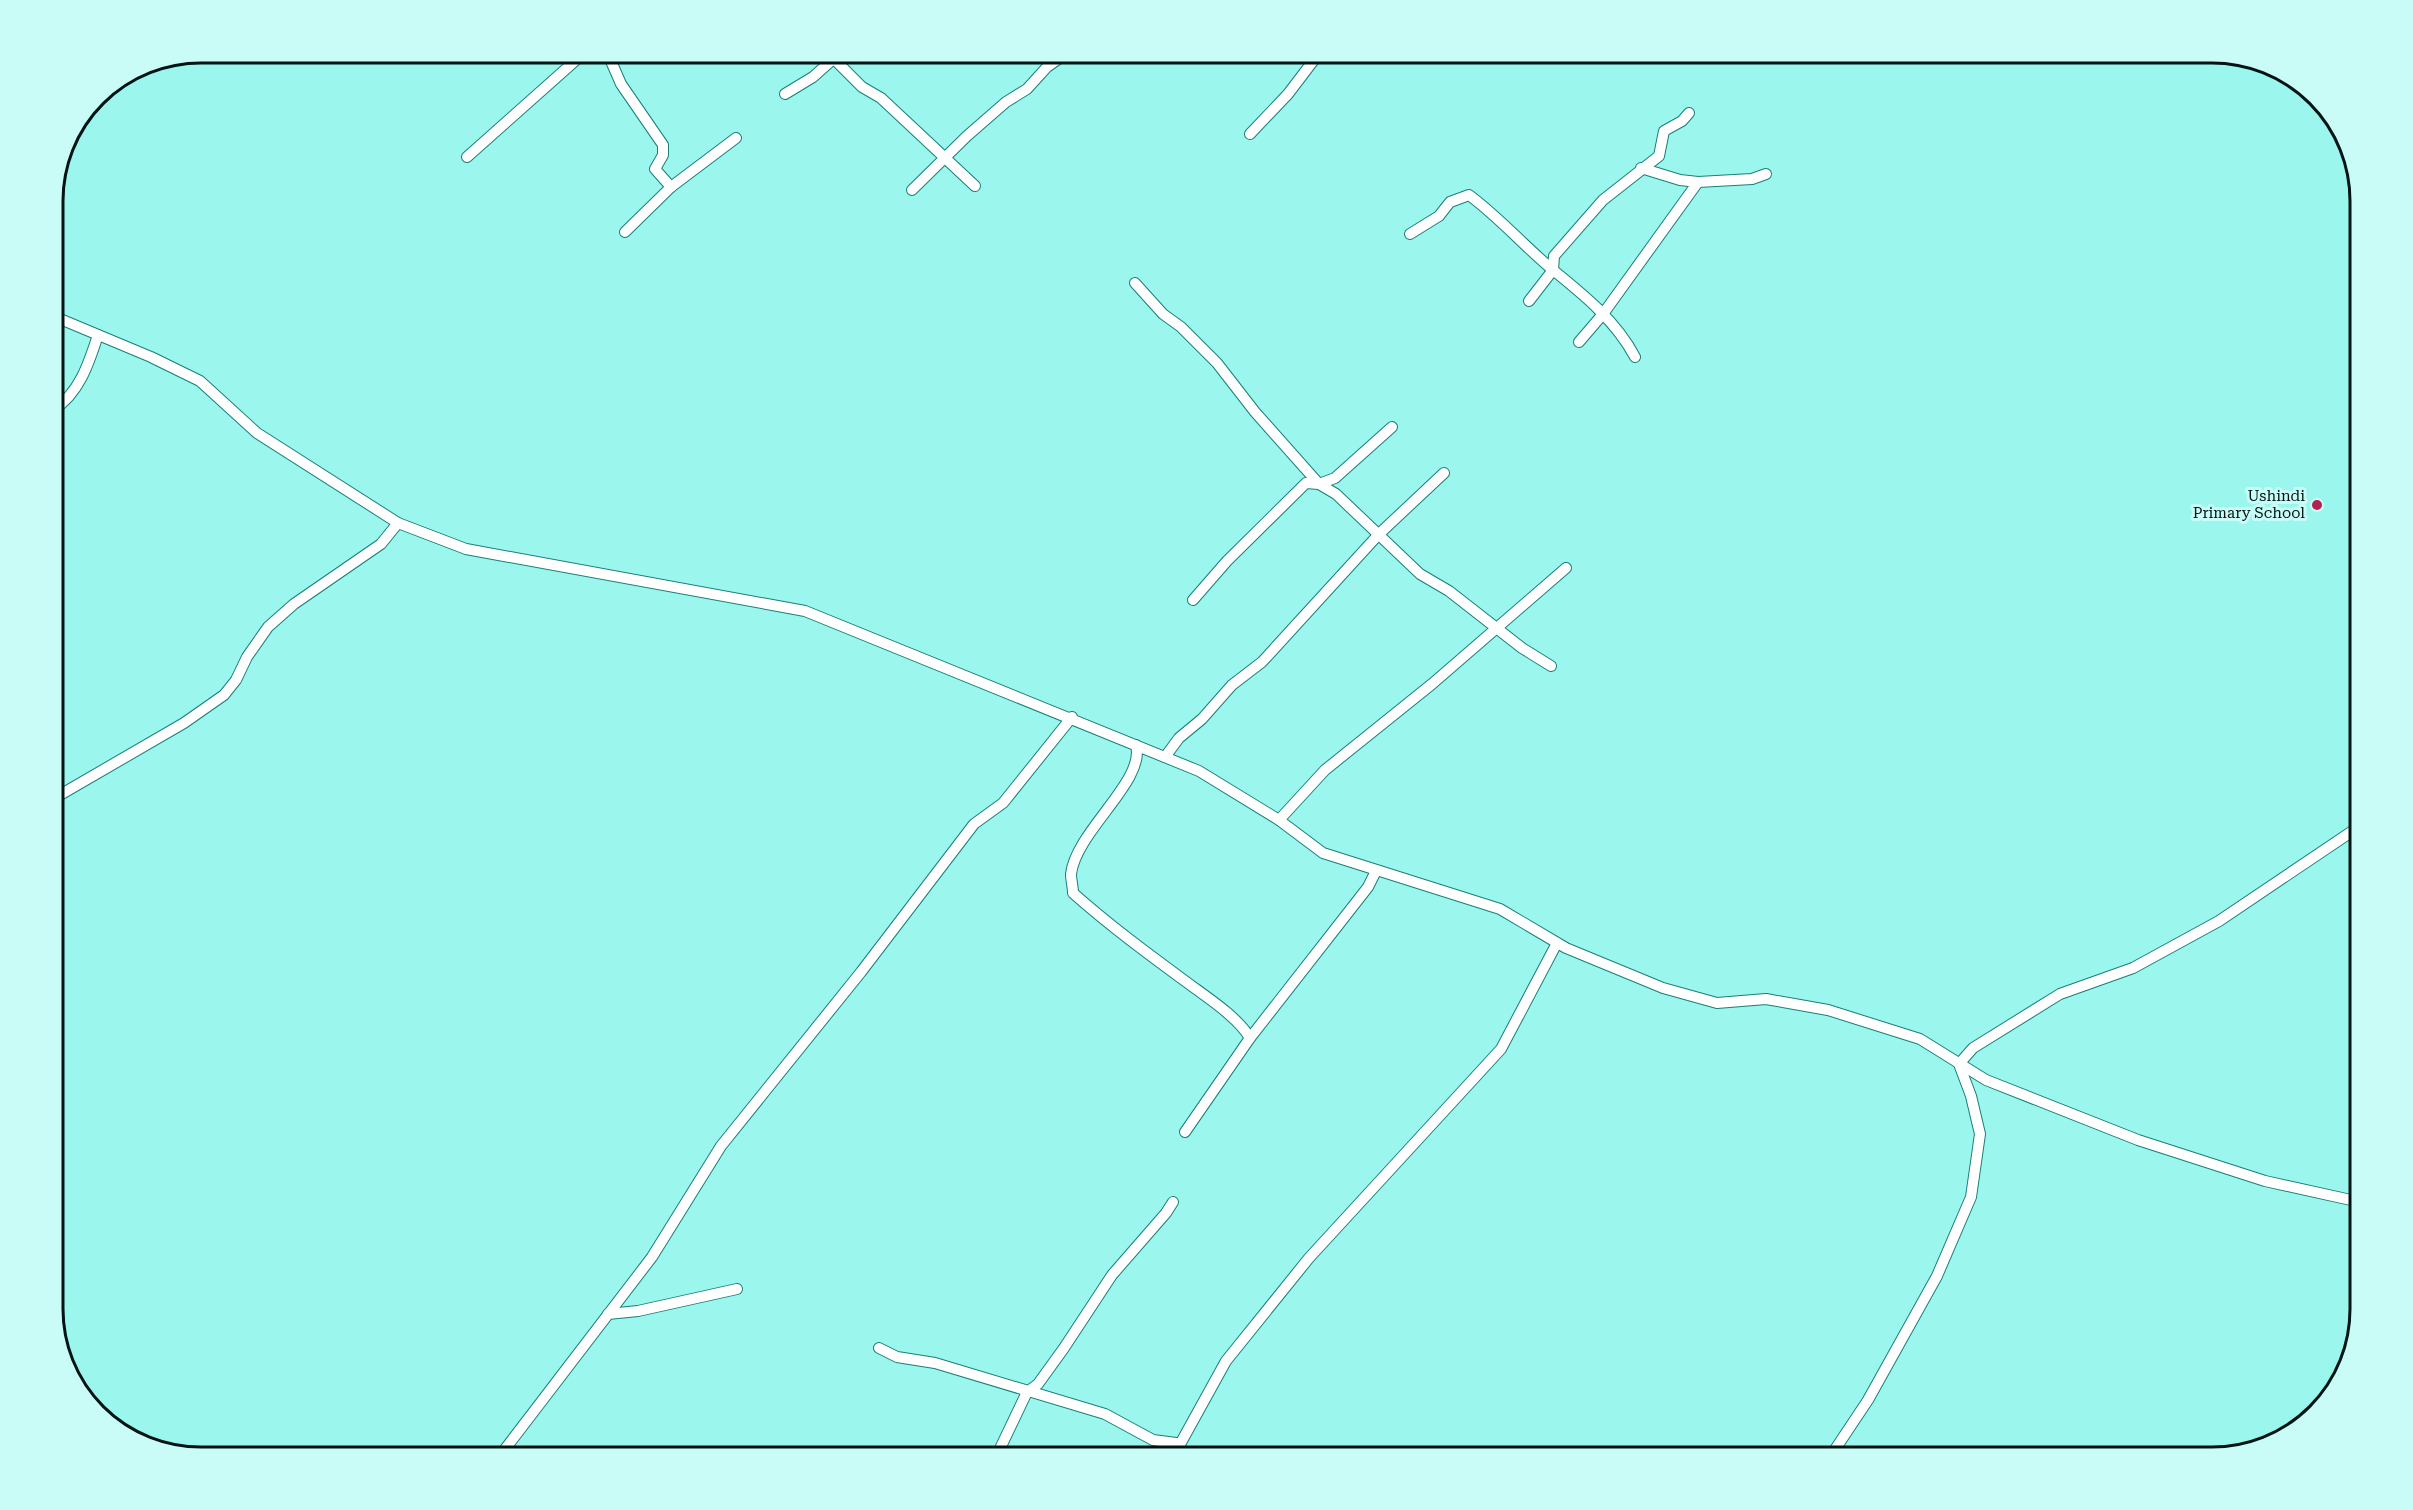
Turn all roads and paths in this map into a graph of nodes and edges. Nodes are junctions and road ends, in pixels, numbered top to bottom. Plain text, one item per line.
1 (573, 63) edge
2 (612, 63) edge
3 (824, 63) edge
4 (841, 63) edge
5 (1053, 63) edge
6 (1312, 63) edge
7 (785, 94) dead end
8 (1689, 112) dead end
9 (1250, 134) dead end
10 (736, 138) dead end
11 (467, 158) dead end
12 (946, 158) junction
13 (1641, 168) junction
14 (1766, 174) dead end
15 (1698, 182) junction
16 (975, 186) dead end
17 (671, 187) junction
18 (912, 190) dead end
19 (625, 232) dead end
20 (1410, 234) dead end
21 (1553, 270) junction
22 (1135, 283) dead end
23 (1529, 301) dead end
24 (1604, 314) junction
25 (63, 320) edge
26 (98, 335) junction
27 (1580, 342) dead end
28 (1635, 357) dead end
29 (63, 404) edge
30 (1392, 427) dead end
31 (1444, 473) dead end
32 (1319, 484) junction
33 (398, 523) junction
34 (1379, 534) junction
35 (1566, 568) dead end
36 (1193, 600) dead end
37 (1496, 627) junction
38 (1551, 666) dead end
39 (1072, 717) junction
40 (1137, 745) junction
41 (1165, 757) junction
42 (63, 793) edge
43 (1279, 820) junction
44 (2350, 833) edge
45 (1376, 871) junction
46 (1557, 943) junction
47 (1250, 1038) junction
48 (1959, 1064) junction
49 (1185, 1131) dead end
50 (2350, 1200) edge
51 (1173, 1202) dead end
52 (737, 1289) dead end
53 (608, 1314) junction
54 (879, 1348) dead end
55 (1027, 1392) junction
56 (1176, 1443) dead end
57 (507, 1447) edge
58 (1001, 1447) edge
59 (1179, 1447) edge
60 (1837, 1447) edge

1 - 11 street
2 - 17 street
3 - 7 street
4 - 12 street
5 - 12 street
6 - 9 street
8 - 13 street
10 - 17 street
12 - 16 street
12 - 18 street
13 - 15 street
13 - 21 street
14 - 15 street
15 - 24 street
17 - 19 street
20 - 21 street
21 - 23 street
21 - 24 street
22 - 32 street
24 - 27 street
24 - 28 street
25 - 26 street
26 - 29 street
26 - 33 street
30 - 32 street
31 - 34 street
32 - 34 street
32 - 36 street
33 - 39 street
33 - 42 street
34 - 37 street
34 - 41 street
35 - 37 street
37 - 38 street
37 - 43 street
39 - 40 street
39 - 53 street
40 - 41 street
40 - 47 street
41 - 43 street
43 - 45 street
44 - 48 street
45 - 46 street
45 - 47 street
46 - 48 street
46 - 59 street
47 - 49 street
48 - 50 street
48 - 60 street
51 - 55 street
52 - 53 street
53 - 57 street
54 - 55 street
55 - 56 street
55 - 58 street

